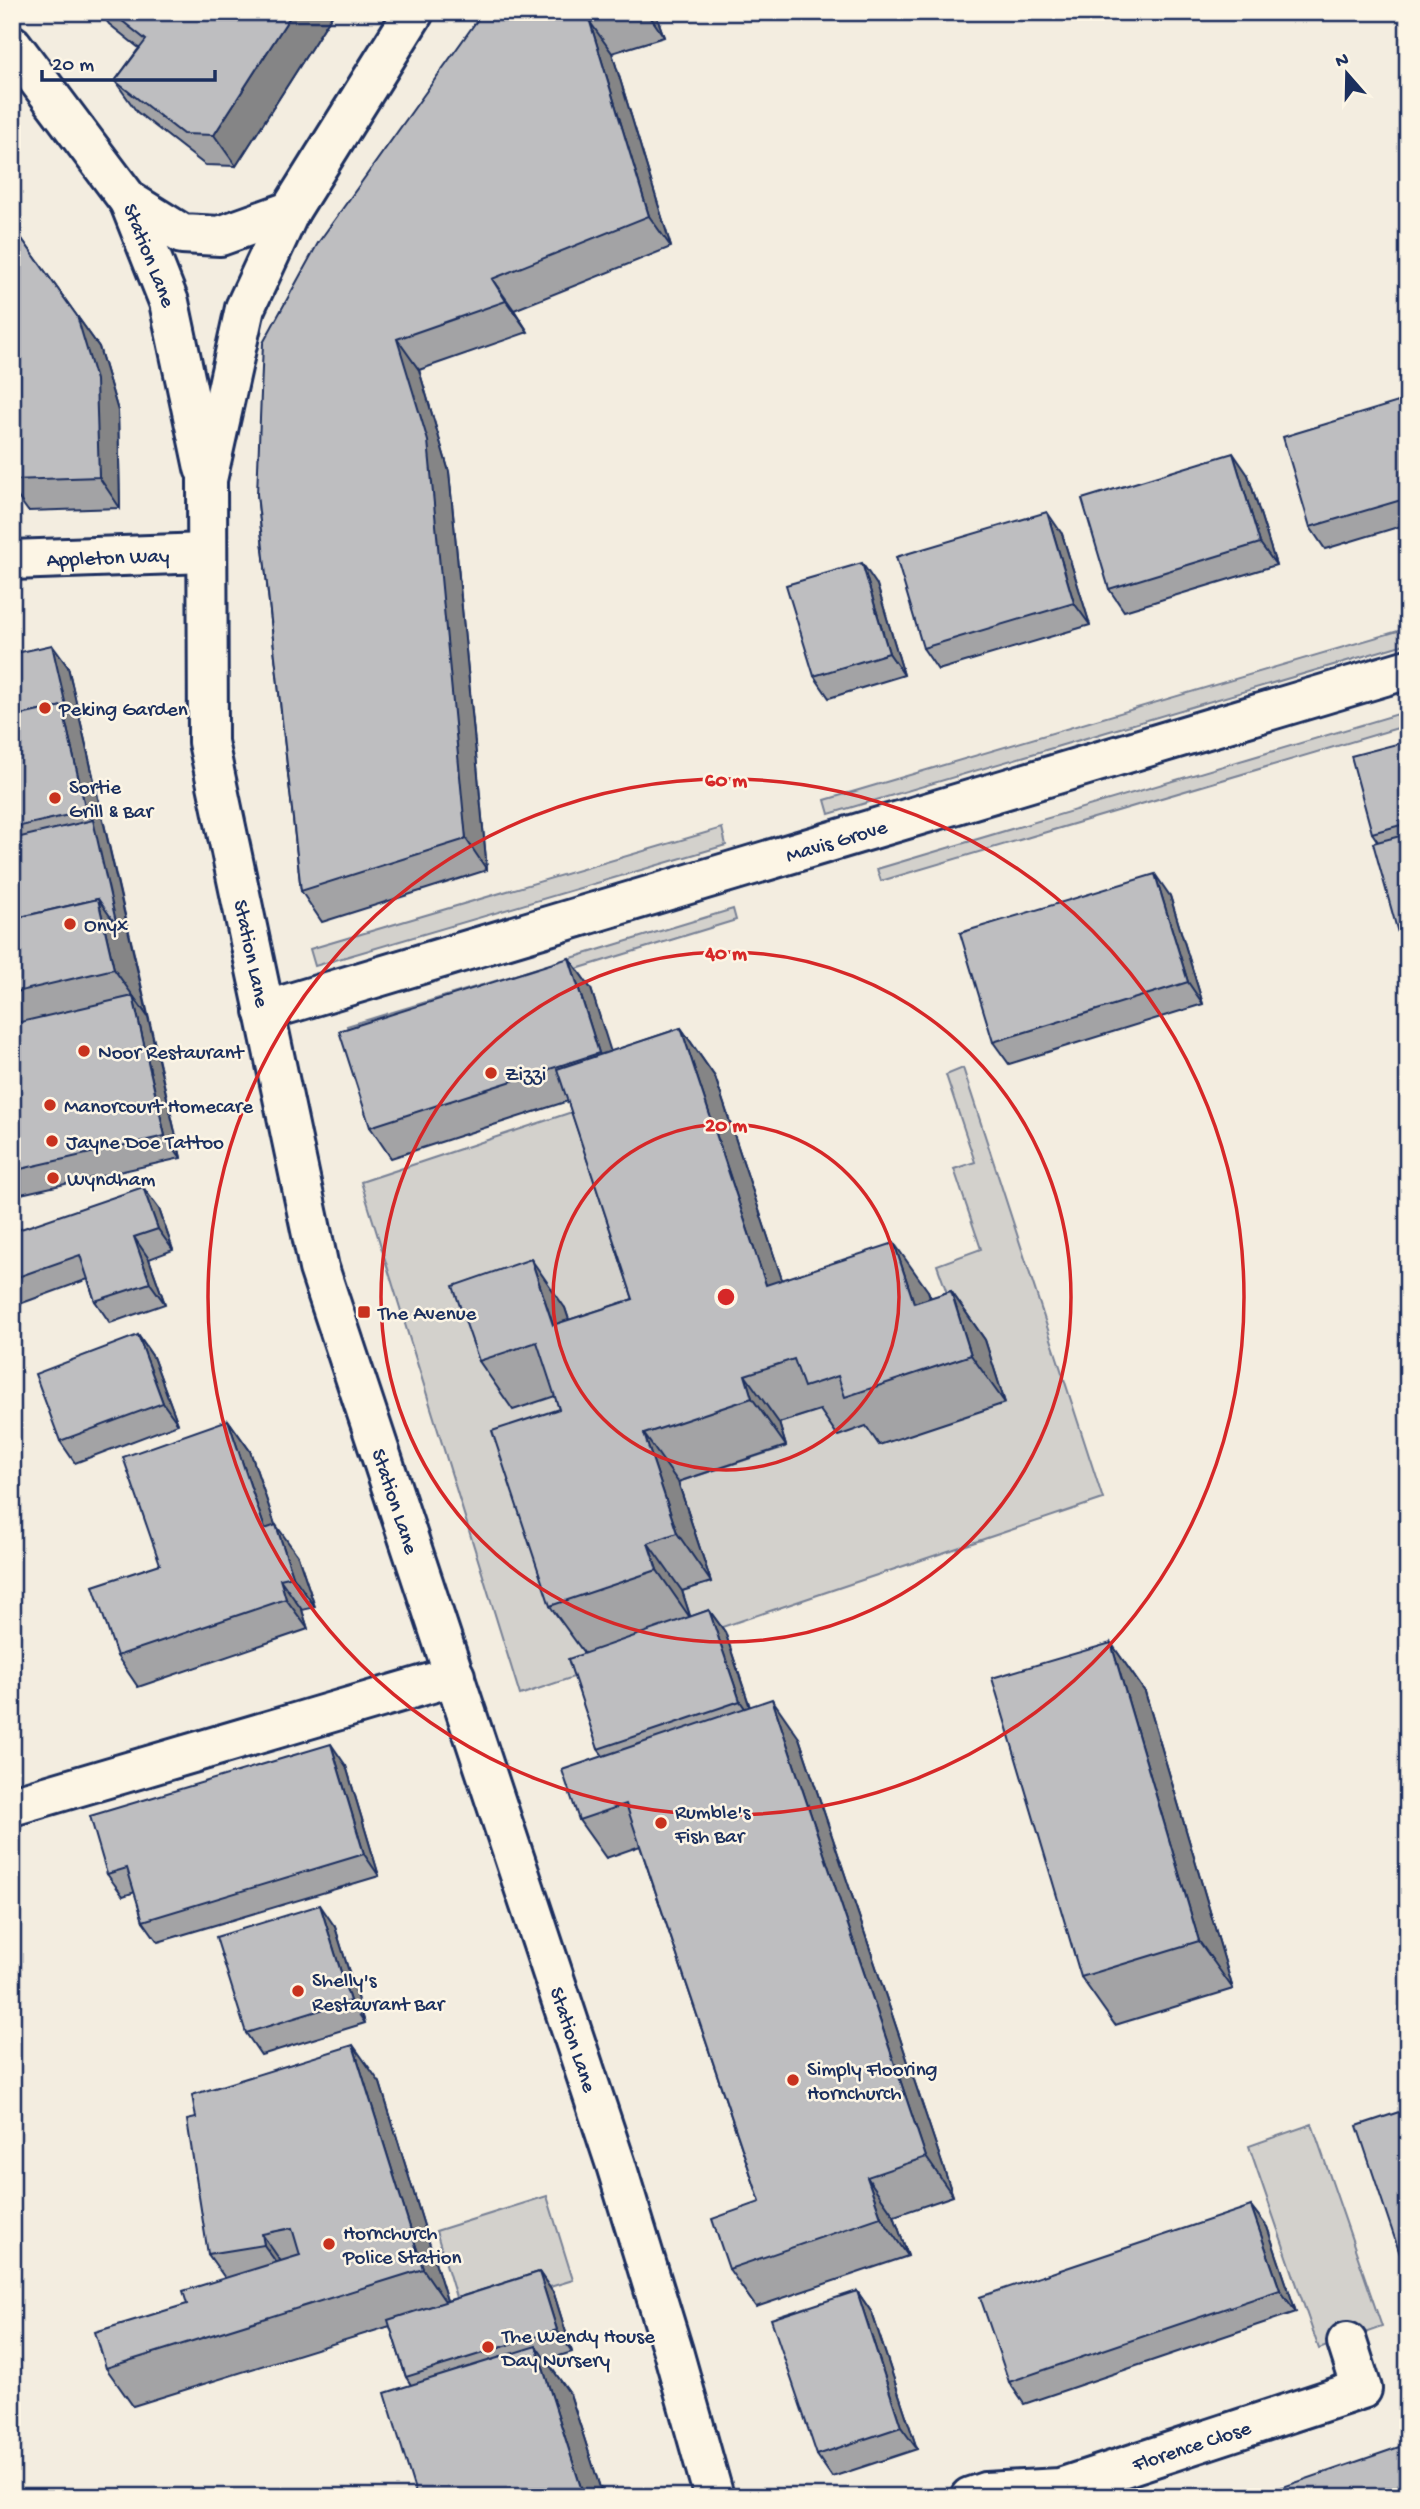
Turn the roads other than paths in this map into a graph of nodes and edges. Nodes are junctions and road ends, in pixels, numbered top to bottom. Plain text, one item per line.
1 (414, 12) edge
2 (12, 45) edge
3 (129, 201) junction
4 (290, 211) junction
5 (207, 480) junction
6 (205, 553) junction
7 (12, 560) edge
8 (1408, 669) edge
9 (264, 1011) junction
10 (455, 1676) junction
11 (12, 1806) edge
12 (1347, 2342) dead end
13 (714, 2497) edge
14 (971, 2497) edge

1 - 4 street, Station Lane
2 - 3 street
3 - 4 street, Station Lane
3 - 5 street, Station Lane
4 - 5 street, Station Lane
5 - 6 street, Station Lane
6 - 7 street, Appleton Way
6 - 9 street, Station Lane
8 - 9 street, Mavis Grove
9 - 10 street, Station Lane
10 - 11 street
10 - 13 street, Station Lane
12 - 14 street, Florence Close

